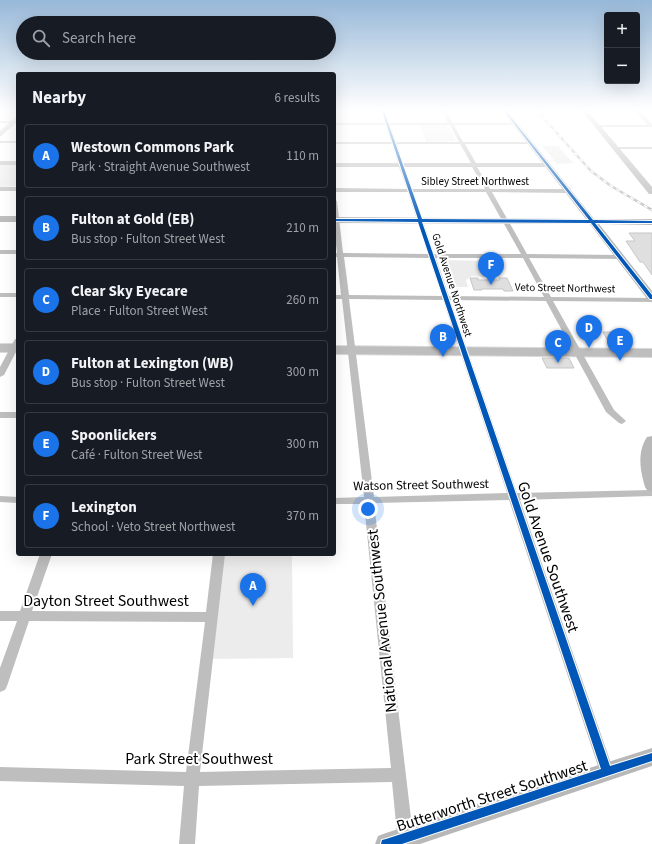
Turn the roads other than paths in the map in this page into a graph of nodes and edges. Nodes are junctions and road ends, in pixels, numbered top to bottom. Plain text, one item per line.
1 (396, 150) edge
2 (465, 150) edge
3 (535, 150) edge
4 (618, 150) edge
5 (0, 163) edge
6 (16, 164) edge
7 (336, 164) edge
8 (401, 165) junction
9 (473, 165) junction
10 (547, 165) junction
11 (0, 189) edge
12 (16, 189) edge
13 (336, 190) edge
14 (410, 191) junction
15 (488, 191) junction
16 (568, 191) junction
17 (652, 192) edge
18 (0, 219) edge
19 (16, 219) edge
20 (336, 220) edge
21 (421, 221) junction
22 (505, 221) junction
23 (591, 221) junction
24 (652, 222) edge
25 (336, 238) edge
26 (0, 252) edge
27 (16, 252) edge
28 (337, 255) edge
29 (432, 255) junction
30 (524, 256) junction
31 (619, 257) junction
32 (0, 295) edge
33 (16, 295) edge
34 (336, 297) edge
35 (346, 298) junction
36 (447, 298) junction
37 (548, 299) junction
38 (652, 299) edge
39 (16, 346) edge
40 (0, 348) edge
41 (16, 348) edge
42 (336, 350) edge
43 (351, 350) junction
44 (464, 352) junction
45 (578, 352) junction
46 (652, 353) edge
47 (0, 375) edge
48 (0, 415) edge
49 (16, 415) edge
50 (622, 421) dead end
51 (652, 440) edge
52 (652, 487) edge
53 (652, 493) edge
54 (514, 498) junction
55 (0, 499) edge
56 (16, 500) edge
57 (369, 500) junction
58 (336, 501) edge
59 (45, 556) edge
60 (218, 556) edge
61 (0, 616) edge
62 (24, 616) junction
63 (212, 617) junction
64 (0, 686) edge
65 (652, 757) edge
66 (607, 772) junction
67 (0, 774) edge
68 (399, 775) junction
69 (192, 779) junction
70 (399, 842) edge
71 (187, 844) edge

1 - 8 street, Gold Avenue Northwest
2 - 9 street
3 - 10 street
4 - 17 street
5 - 6 street
7 - 8 street
8 - 9 street
8 - 14 street, Gold Avenue Northwest
9 - 10 street
9 - 15 street
10 - 16 street
11 - 12 street
13 - 14 street, Sibley Street Northwest
14 - 15 street, Sibley Street Northwest
14 - 21 street, Gold Avenue Northwest
15 - 16 street, Sibley Street Northwest
15 - 22 street
16 - 23 street
18 - 19 street
20 - 21 street
21 - 22 street
21 - 29 street, Gold Avenue Northwest
22 - 23 street
22 - 30 street
23 - 24 street
23 - 31 street
25 - 28 street, National Avenue Southwest
26 - 27 street
28 - 29 street
28 - 35 street, National Avenue Southwest
29 - 30 street
29 - 36 street, Gold Avenue Northwest
30 - 31 street
30 - 37 street
31 - 38 street
32 - 33 street
34 - 35 street, Veto Street Northwest
35 - 36 street, Veto Street Northwest
35 - 43 street, National Avenue Southwest
36 - 37 street, Veto Street Northwest
36 - 44 street, Gold Avenue Northwest
37 - 38 street, Veto Street Northwest
37 - 45 street
39 - 40 main road
41 - 47 street
42 - 43 main road
43 - 44 main road
43 - 57 street, National Avenue Southwest
44 - 45 main road
44 - 54 street, Gold Avenue Southwest
45 - 46 main road
45 - 50 street
48 - 49 street
51 - 52 street
53 - 54 street, Watson Street Southwest
54 - 57 street, Watson Street Southwest
54 - 66 street, Gold Avenue Southwest
55 - 56 street
57 - 58 street, Watson Street Southwest
57 - 68 street, National Avenue Southwest
59 - 62 street
60 - 63 street
61 - 62 street, Dayton Street Southwest
62 - 63 street, Dayton Street Southwest
62 - 64 street
63 - 69 street
65 - 66 street, Butterworth Street Southwest
66 - 70 street, Butterworth Street Southwest
67 - 69 street, Park Street Southwest
68 - 69 street, Park Street Southwest
68 - 70 street, National Avenue Southwest
69 - 71 street

